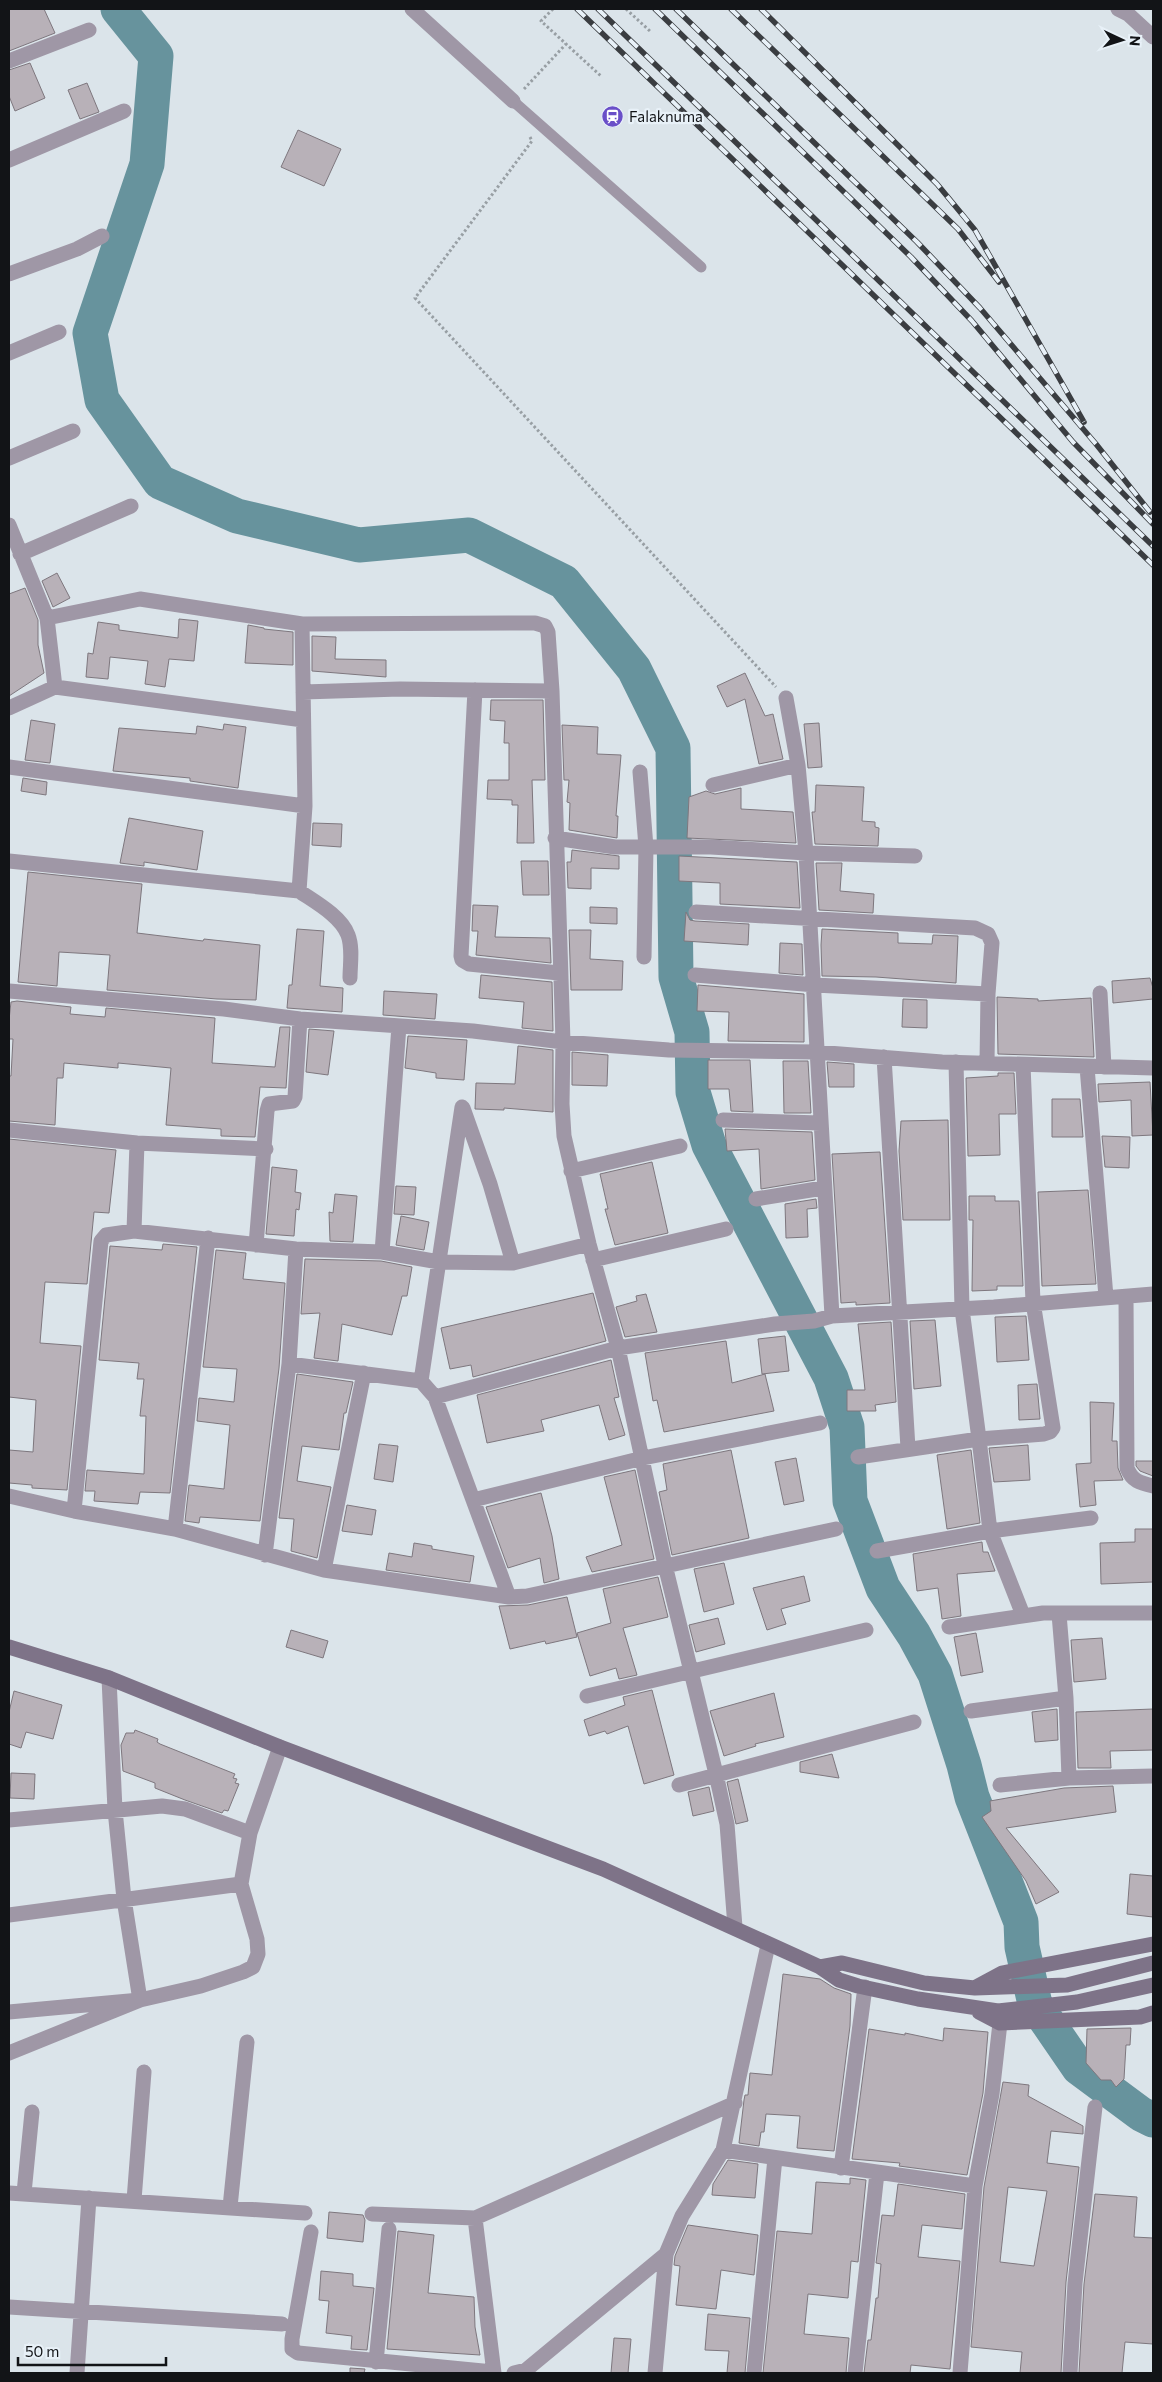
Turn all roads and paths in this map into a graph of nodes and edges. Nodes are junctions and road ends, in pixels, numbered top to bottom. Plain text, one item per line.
1 (412, 9) edge
2 (553, 9) edge
3 (626, 9) edge
4 (1125, 10) edge
5 (89, 30) dead end
6 (650, 32) dead end
7 (1153, 37) edge
8 (566, 44) junction
9 (9, 61) edge
10 (602, 77) dead end
11 (512, 101) junction
12 (124, 111) dead end
13 (528, 133) dead end
14 (9, 160) edge
15 (102, 236) dead end
16 (701, 267) dead end
17 (9, 274) edge
18 (59, 332) dead end
19 (9, 353) edge
20 (73, 431) dead end
21 (9, 458) edge
22 (131, 506) dead end
23 (9, 525) edge
24 (20, 554) junction
25 (47, 618) junction
26 (302, 624) junction
27 (55, 687) junction
28 (475, 690) junction
29 (552, 691) junction
30 (304, 692) junction
31 (786, 698) joint
32 (9, 708) edge
33 (304, 720) junction
34 (798, 765) junction
35 (9, 767) edge
36 (640, 772) dead end
37 (713, 785) dead end
38 (305, 806) junction
39 (555, 838) junction
40 (646, 848) junction
41 (806, 853) junction
42 (915, 856) dead end
43 (9, 861) edge
44 (299, 891) junction
45 (696, 912) dead end
46 (809, 919) junction
47 (644, 957) dead end
48 (559, 973) junction
49 (695, 975) dead end
50 (350, 978) dead end
51 (815, 985) junction
52 (9, 991) edge
53 (1100, 993) dead end
54 (988, 994) junction
55 (300, 1020) junction
56 (399, 1026) junction
57 (563, 1042) junction
58 (815, 1052) junction
59 (884, 1057) junction
60 (956, 1062) junction
61 (987, 1063) junction
62 (1023, 1065) junction
63 (1087, 1067) junction
64 (1104, 1067) junction
65 (1153, 1068) edge
66 (723, 1120) dead end
67 (820, 1123) junction
68 (9, 1130) edge
69 (138, 1143) junction
70 (680, 1146) dead end
71 (266, 1149) junction
72 (570, 1171) junction
73 (823, 1188) junction
74 (756, 1199) dead end
75 (726, 1230) dead end
76 (134, 1231) junction
77 (208, 1238) junction
78 (589, 1244) junction
79 (256, 1245) junction
80 (296, 1249) junction
81 (382, 1252) junction
82 (593, 1260) junction
83 (440, 1262) junction
84 (513, 1264) junction
85 (1153, 1294) edge
86 (1106, 1297) junction
87 (1126, 1297) junction
88 (1033, 1302) junction
89 (962, 1309) junction
90 (900, 1313) junction
91 (832, 1316) junction
92 (618, 1348) junction
93 (289, 1364) junction
94 (364, 1373) junction
95 (421, 1380) junction
96 (435, 1396) junction
97 (820, 1424) dead end
98 (979, 1439) junction
99 (908, 1448) junction
100 (858, 1457) dead end
101 (644, 1458) junction
102 (1153, 1486) edge
103 (9, 1496) edge
104 (473, 1500) junction
105 (74, 1511) junction
106 (1091, 1518) dead end
107 (175, 1529) junction
108 (836, 1529) dead end
109 (990, 1531) junction
110 (877, 1551) dead end
111 (265, 1555) junction
112 (665, 1565) junction
113 (324, 1570) junction
114 (509, 1597) junction
115 (1153, 1613) edge
116 (1059, 1614) junction
117 (1024, 1615) junction
118 (949, 1628) dead end
119 (866, 1630) dead end
120 (9, 1647) edge
121 (692, 1672) junction
122 (108, 1678) junction
123 (587, 1696) dead end
124 (1066, 1698) junction
125 (971, 1711) dead end
126 (914, 1722) dead end
127 (280, 1748) junction
128 (716, 1774) junction
129 (1153, 1776) edge
130 (1070, 1778) junction
131 (679, 1785) dead end
132 (1000, 1785) dead end
133 (115, 1810) junction
134 (9, 1820) edge
135 (250, 1833) junction
136 (241, 1884) junction
137 (124, 1899) junction
138 (9, 1915) edge
139 (735, 1927) junction
140 (768, 1944) junction
141 (1153, 1944) edge
142 (1153, 1963) edge
143 (820, 1967) junction
144 (1001, 1980) junction
145 (1153, 1985) edge
146 (865, 1987) junction
147 (140, 2000) junction
148 (9, 2012) edge
149 (1153, 2013) edge
150 (1002, 2019) junction
151 (247, 2042) dead end
152 (9, 2053) edge
153 (144, 2072) dead end
154 (735, 2103) junction
155 (1095, 2107) dead end
156 (32, 2112) dead end
157 (723, 2150) junction
158 (775, 2158) junction
159 (841, 2168) junction
160 (877, 2174) junction
161 (975, 2186) junction
162 (16, 2193) edge
163 (89, 2198) junction
164 (134, 2200) junction
165 (230, 2207) junction
166 (306, 2213) dead end
167 (372, 2214) dead end
168 (476, 2218) junction
169 (389, 2229) dead end
170 (311, 2232) dead end
171 (666, 2254) junction
172 (9, 2307) edge
173 (81, 2312) junction
174 (282, 2324) dead end
175 (376, 2362) junction
176 (524, 2372) edge
177 (77, 2373) edge
178 (494, 2373) edge
179 (655, 2373) edge
180 (754, 2373) edge
181 (856, 2373) edge
182 (960, 2373) edge
183 (1070, 2373) edge

1 - 11 street
2 - 8 path
3 - 6 path
4 - 7 street
5 - 9 street
8 - 10 path
8 - 11 path
11 - 16 lane
12 - 14 street
13 - 31 path
15 - 17 street
18 - 19 street
20 - 21 street
22 - 24 street
23 - 24 street
24 - 25 street
25 - 26 street
25 - 27 street
26 - 29 street
26 - 30 street
27 - 32 street
27 - 33 street
28 - 29 street
28 - 30 street
28 - 48 street
29 - 39 street
30 - 33 street
31 - 34 street
33 - 38 street
34 - 37 street
34 - 41 street
35 - 38 street
36 - 40 street
38 - 44 street
39 - 40 street
39 - 48 street
40 - 41 street
40 - 47 street
41 - 42 street
41 - 46 street
43 - 44 street
44 - 50 street
45 - 46 street
46 - 51 street
46 - 54 street
48 - 57 street
49 - 51 street
51 - 54 street
51 - 58 street
52 - 55 street
53 - 64 street
54 - 61 street
55 - 56 street
55 - 71 street
56 - 57 street
56 - 81 street
57 - 58 street
57 - 72 street
58 - 59 street
58 - 67 street
59 - 60 street
59 - 90 street
60 - 61 street
60 - 89 street
61 - 62 street
62 - 63 street
62 - 88 street
63 - 64 street
63 - 86 street
64 - 65 street
66 - 67 street
67 - 73 street
68 - 69 street
69 - 71 street
69 - 76 street
70 - 72 street
71 - 79 street
72 - 78 street
73 - 74 street
73 - 91 street
75 - 82 street
76 - 77 street
76 - 105 street
77 - 79 street
77 - 107 street
78 - 82 street
78 - 84 street
79 - 80 street
80 - 81 street
80 - 93 street
81 - 83 street
82 - 92 street
83 - 84 street
83 - 84 street
83 - 95 street
85 - 87 street
86 - 87 street
86 - 88 street
87 - 102 street
88 - 89 street
88 - 98 street
89 - 90 street
89 - 98 street
90 - 91 street
90 - 99 street
91 - 92 street
92 - 96 street
92 - 101 street
93 - 94 street
93 - 111 street
94 - 95 street
94 - 113 street
95 - 96 street
96 - 104 street
97 - 101 street
98 - 99 street
98 - 109 street
99 - 100 street
101 - 104 street
101 - 112 street
103 - 105 street
104 - 114 street
105 - 107 street
106 - 109 street
107 - 111 street
108 - 112 street
109 - 110 street
109 - 117 street
111 - 113 street
112 - 114 street
112 - 121 street
113 - 114 street
115 - 116 street
116 - 117 street
116 - 124 street
117 - 118 street
119 - 121 street
120 - 122 main road
121 - 123 street
121 - 128 street
122 - 127 main road
122 - 133 street
124 - 125 street
124 - 130 street
126 - 128 street
127 - 135 street
127 - 139 main road
128 - 131 street
128 - 139 street
129 - 130 street
130 - 132 street
133 - 134 street
133 - 135 street
133 - 137 street
135 - 136 street
136 - 137 street
136 - 147 street
137 - 138 street
137 - 147 street
139 - 140 main road
140 - 143 main road
140 - 154 street
141 - 144 main road
142 - 144 main road
143 - 144 main road
143 - 146 main road
145 - 150 main road
146 - 150 main road
146 - 159 street
147 - 148 street
147 - 152 street
149 - 150 main road
150 - 161 street
151 - 165 street
153 - 164 street
154 - 157 street
154 - 168 street
155 - 183 street
156 - 162 street
157 - 158 street
157 - 171 street
158 - 159 street
158 - 180 street
159 - 160 street
160 - 161 street
160 - 181 street
161 - 182 street
162 - 163 street
163 - 164 street
163 - 173 street
164 - 165 street
165 - 166 street
167 - 168 street
168 - 178 street
169 - 175 street
170 - 175 street
171 - 176 street
171 - 179 street
172 - 173 street
173 - 174 street
173 - 177 street
175 - 178 street

